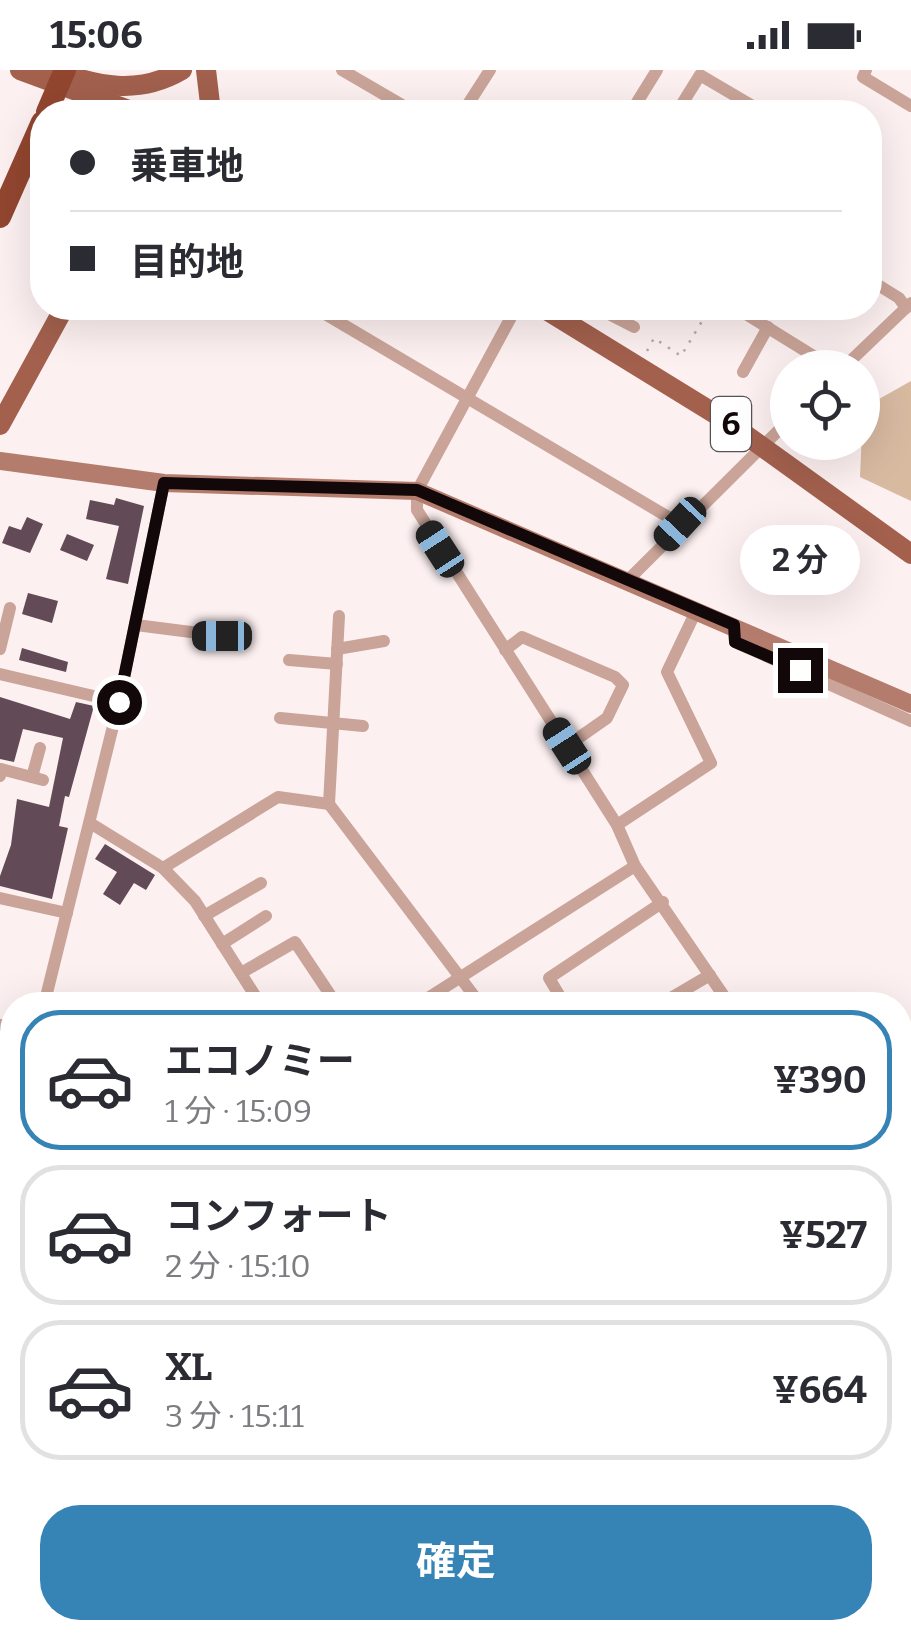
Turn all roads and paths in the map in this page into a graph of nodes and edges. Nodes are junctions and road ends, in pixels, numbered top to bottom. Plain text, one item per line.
1 (10, 70) edge
2 (20, 70) edge
3 (182, 70) edge
4 (206, 70) edge
5 (342, 70) edge
6 (490, 70) edge
7 (656, 70) edge
8 (866, 70) edge
9 (0, 75) edge
10 (59, 87) edge
11 (98, 100) edge
12 (210, 100) edge
13 (393, 100) edge
14 (471, 100) edge
15 (638, 100) edge
16 (685, 100) edge
17 (743, 100) edge
18 (911, 106) edge
19 (30, 149) edge
20 (0, 216) edge
21 (882, 287) edge
22 (908, 306) edge
23 (57, 320) edge
24 (335, 320) edge
25 (509, 320) edge
26 (562, 320) edge
27 (622, 320) edge
28 (703, 320) edge
29 (756, 320) edge
30 (634, 326) dead end
31 (768, 327) junction
32 (654, 338) dead end
33 (804, 350) edge
34 (863, 350) edge
35 (743, 372) dead end
36 (466, 398) junction
37 (0, 424) edge
38 (770, 437) edge
39 (0, 461) edge
40 (164, 483) junction
41 (417, 490) junction
42 (680, 524) junction
43 (911, 554) edge
44 (628, 580) junction
45 (697, 609) junction
46 (6, 615) edge
47 (339, 616) dead end
48 (136, 625) junction
49 (734, 625) junction
50 (222, 636) dead end
51 (384, 641) dead end
52 (0, 649) edge
53 (505, 650) junction
54 (337, 656) junction
55 (289, 660) dead end
56 (0, 674) edge
57 (119, 702) junction
58 (911, 704) edge
59 (280, 718) dead end
60 (911, 721) edge
61 (333, 724) junction
62 (363, 726) dead end
63 (567, 746) junction
64 (40, 748) dead end
65 (0, 771) edge
66 (329, 804) junction
67 (90, 823) junction
68 (617, 826) junction
69 (635, 866) junction
70 (163, 868) junction
71 (261, 883) dead end
72 (0, 898) edge
73 (663, 902) junction
74 (67, 913) junction
75 (204, 916) junction
76 (266, 916) dead end
77 (222, 944) junction
78 (241, 973) junction
79 (710, 974) junction
80 (462, 978) junction
81 (47, 992) edge
82 (253, 992) edge
83 (328, 992) edge
84 (438, 992) edge
85 (472, 992) edge
86 (557, 992) edge
87 (681, 992) edge
88 (722, 992) edge

1 - 10 main road
2 - 10 main road
3 - 10 main road
4 - 12 main road
5 - 13 street
6 - 14 street
7 - 15 street
8 - 18 street
9 - 10 main road
10 - 11 main road
16 - 17 street
19 - 20 highway
21 - 22 street
22 - 34 street
23 - 37 main road
24 - 36 street
25 - 36 street
26 - 43 main road, 6
27 - 30 street
28 - 32 path
29 - 31 street
31 - 33 street
31 - 35 street
36 - 41 street
36 - 42 street
38 - 42 street
39 - 40 street
40 - 41 street
40 - 48 street
41 - 44 street
41 - 53 street
42 - 44 street
44 - 45 street
45 - 49 street
45 - 68 street
46 - 52 street
47 - 54 street
48 - 50 street
48 - 57 street
49 - 58 street
49 - 60 street
51 - 54 street
53 - 63 street
53 - 63 street
54 - 55 street
54 - 61 street
56 - 57 street
57 - 67 street
59 - 61 street
61 - 62 street
61 - 66 street
63 - 68 street
64 - 65 street
66 - 70 street
66 - 80 street
67 - 70 street
67 - 74 street
68 - 69 street
69 - 73 street
69 - 80 street
70 - 75 street
71 - 75 street
72 - 74 street
73 - 79 street
73 - 86 street
74 - 81 street
75 - 77 street
76 - 77 street
77 - 78 street
78 - 82 street
78 - 83 street
79 - 87 street
79 - 88 street
80 - 84 street
80 - 85 street

